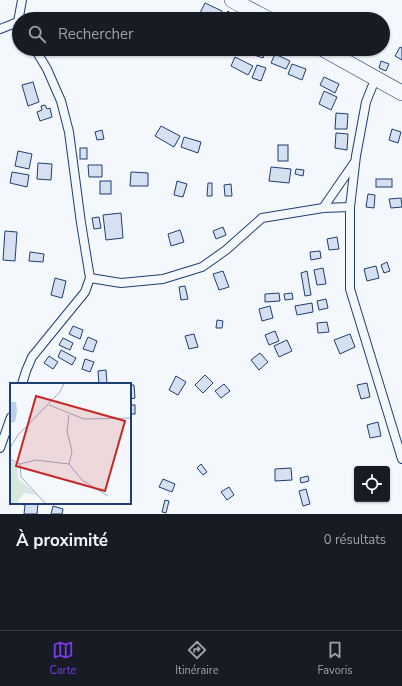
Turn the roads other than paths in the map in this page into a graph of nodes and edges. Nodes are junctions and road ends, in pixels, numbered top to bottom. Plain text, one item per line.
1 (22, 0) edge
2 (232, 0) edge
3 (20, 12) edge
4 (255, 12) edge
5 (12, 25) edge
6 (0, 29) edge
7 (39, 56) edge
8 (336, 56) edge
9 (376, 77) junction
10 (402, 93) edge
11 (356, 160) junction
12 (350, 207) junction
13 (323, 208) junction
14 (90, 278) junction
15 (22, 383) edge
16 (10, 420) edge
17 (0, 448) edge
18 (402, 459) edge

1 - 3 street
2 - 4 highway
5 - 6 street
7 - 14 street
8 - 9 highway
9 - 10 highway
9 - 11 street
11 - 12 street
11 - 13 street
12 - 13 street
12 - 18 street
13 - 14 street
14 - 15 street
16 - 17 street

